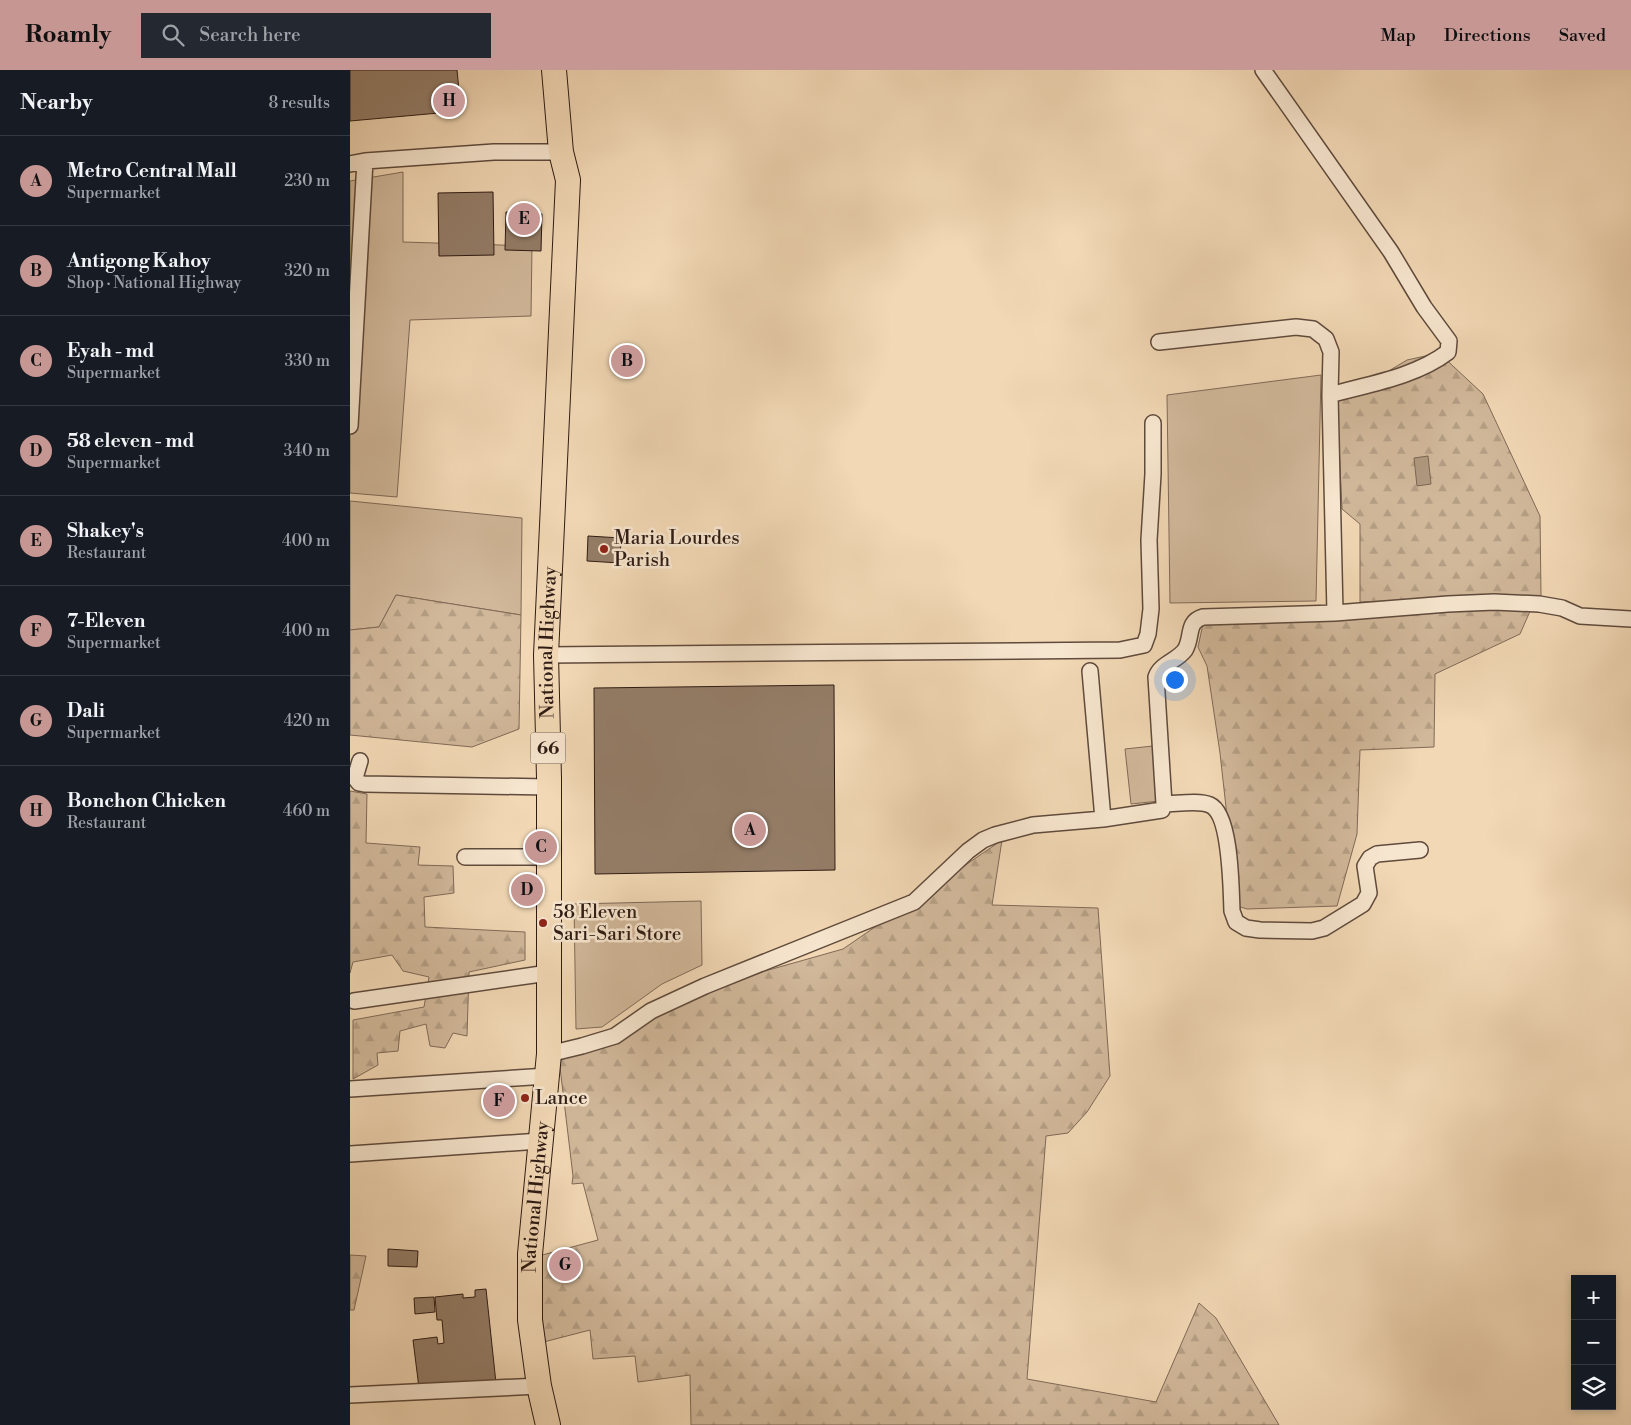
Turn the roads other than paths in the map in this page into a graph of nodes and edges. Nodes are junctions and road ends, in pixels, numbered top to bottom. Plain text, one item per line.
1 (554, 70) edge
2 (1263, 70) edge
3 (561, 152) junction
4 (357, 162) edge
5 (1159, 342) dead end
6 (1330, 395) junction
7 (1153, 423) dead end
8 (350, 426) edge
9 (1335, 612) junction
10 (1631, 619) edge
11 (546, 655) junction
12 (1090, 672) dead end
13 (360, 761) dead end
14 (548, 787) junction
15 (1164, 804) junction
16 (1103, 819) junction
17 (1420, 850) dead end
18 (465, 857) dead end
19 (549, 857) junction
20 (548, 973) junction
21 (354, 1001) dead end
22 (548, 1065) junction
23 (350, 1089) edge
24 (540, 1141) junction
25 (350, 1154) edge
26 (539, 1386) junction
27 (350, 1395) edge
28 (548, 1425) edge

1 - 3 main road, National Highway / 66
2 - 6 street
3 - 4 street
3 - 11 main road, National Highway / 66
4 - 8 street
5 - 6 street
6 - 9 street
7 - 11 street
9 - 10 street
9 - 15 street
11 - 14 main road, National Highway / 66
12 - 16 street
13 - 14 street
14 - 19 main road, National Highway / 66
15 - 16 street
15 - 17 street
16 - 22 street
18 - 19 street
19 - 20 main road, National Highway / 66
20 - 21 street
20 - 22 main road, National Highway / 66
22 - 23 street
22 - 24 main road, National Highway / 66
24 - 25 street
24 - 26 main road, National Highway / 66
26 - 27 street
26 - 28 main road, National Highway / 66

